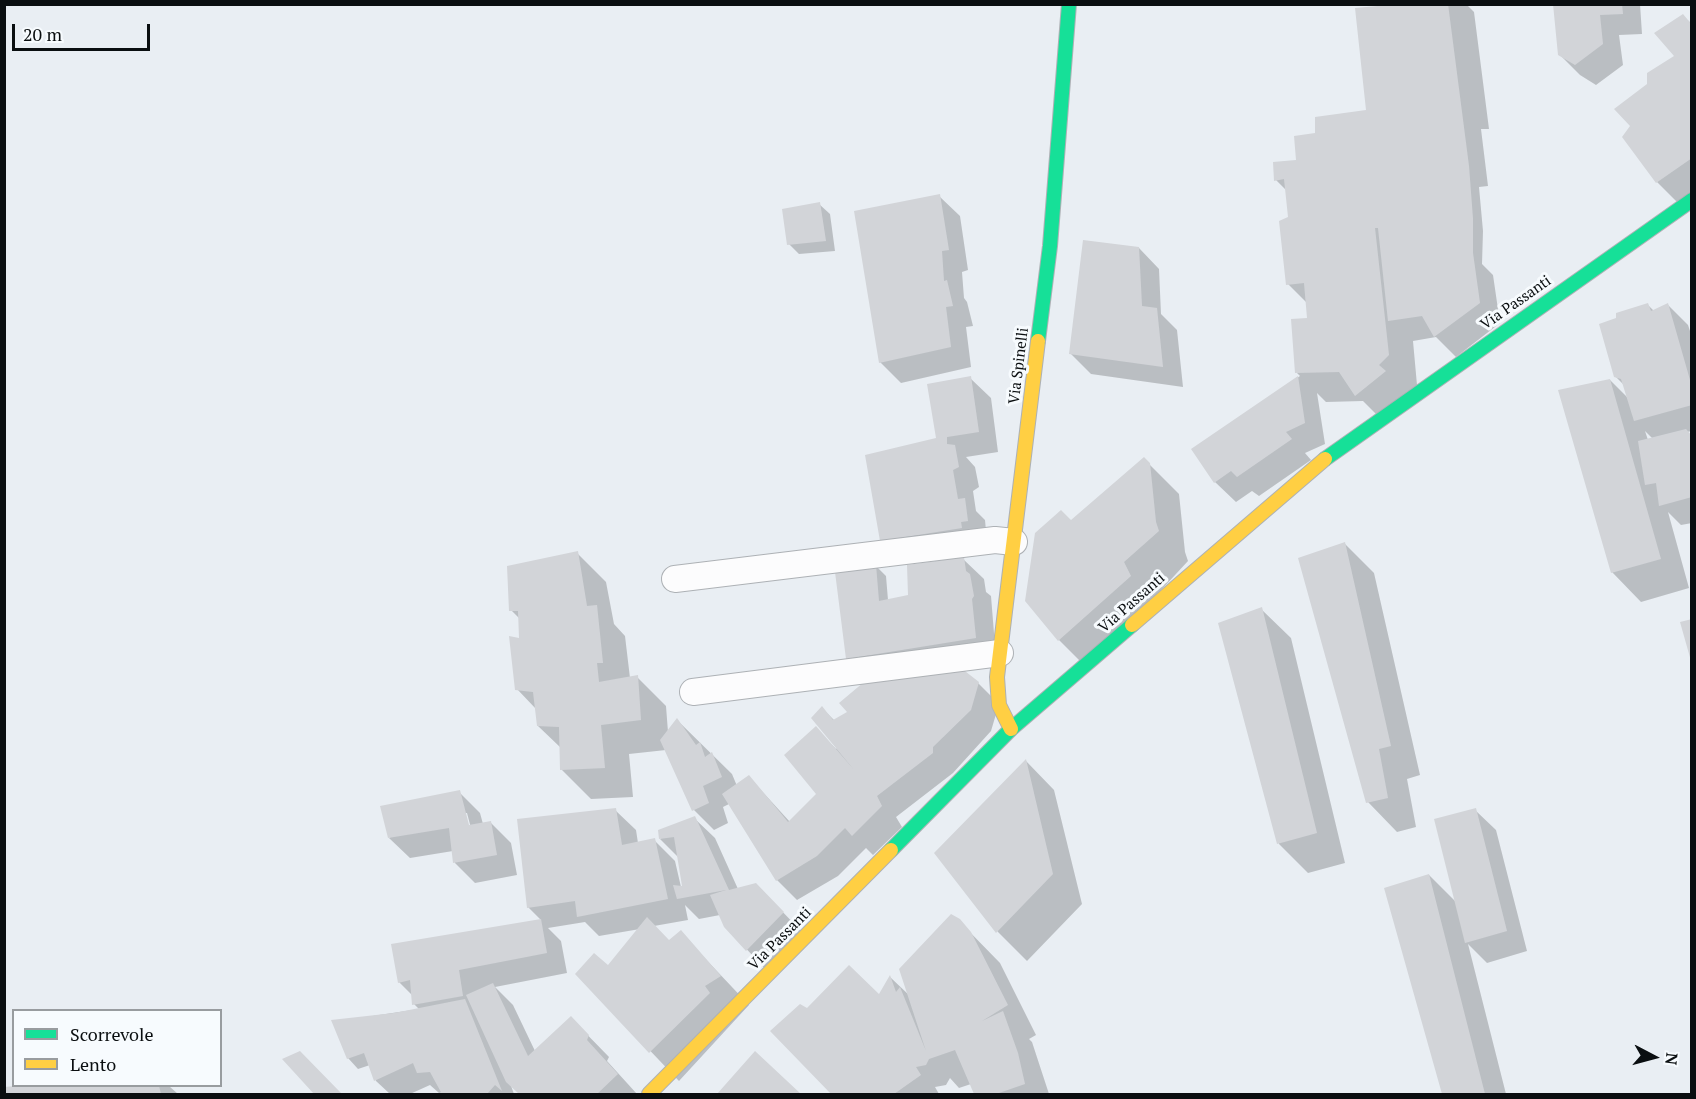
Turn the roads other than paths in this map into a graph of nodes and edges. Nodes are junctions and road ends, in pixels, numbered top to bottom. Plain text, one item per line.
1 (1069, 4) edge
2 (1692, 200) edge
3 (1014, 542) junction
4 (675, 579) dead end
5 (1000, 653) junction
6 (693, 692) dead end
7 (1011, 729) junction
8 (649, 1095) edge

1 - 3 street, Via Spinelli
2 - 7 street, Via Passanti
3 - 4 lane
3 - 5 street, Via Spinelli
5 - 6 lane
5 - 7 street, Via Spinelli
7 - 8 street, Via Passanti

